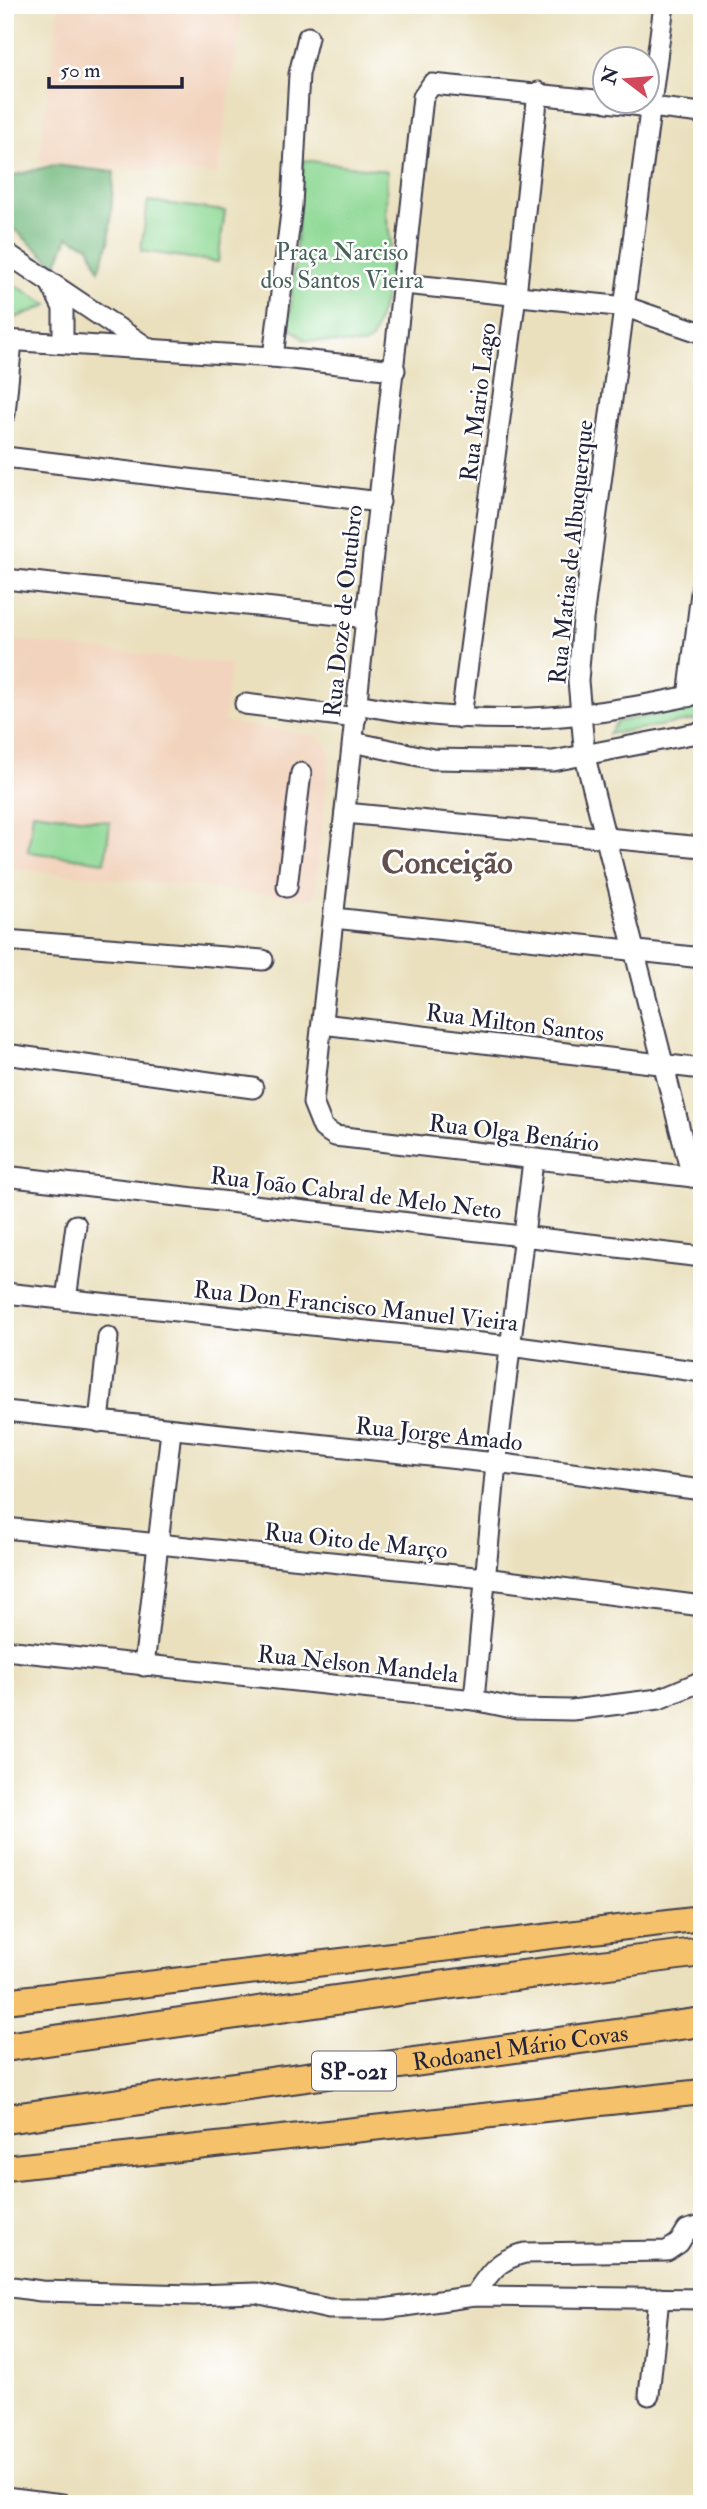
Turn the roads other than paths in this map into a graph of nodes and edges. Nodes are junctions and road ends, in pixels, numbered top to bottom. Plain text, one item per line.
1 (664, 5) edge
2 (308, 37) dead end
3 (659, 46) edge
4 (538, 92) junction
5 (592, 99) edge
6 (662, 108) edge
7 (702, 113) edge
8 (650, 116) edge
9 (5, 253) edge
10 (33, 271) junction
11 (404, 284) junction
12 (516, 295) junction
13 (626, 307) junction
14 (702, 333) edge
15 (9, 340) edge
16 (63, 343) junction
17 (149, 349) junction
18 (273, 357) junction
19 (395, 370) junction
20 (5, 414) edge
21 (5, 457) edge
22 (380, 502) junction
23 (5, 579) edge
24 (702, 585) edge
25 (367, 618) junction
26 (695, 695) edge
27 (245, 704) dead end
28 (357, 711) junction
29 (580, 715) junction
30 (461, 718) junction
31 (702, 732) edge
32 (353, 742) junction
33 (585, 757) junction
34 (301, 773) dead end
35 (345, 813) junction
36 (606, 839) junction
37 (702, 847) edge
38 (287, 887) dead end
39 (334, 918) junction
40 (5, 940) edge
41 (633, 951) junction
42 (702, 958) edge
43 (263, 960) dead end
44 (323, 1024) junction
45 (5, 1054) edge
46 (663, 1066) junction
47 (702, 1069) edge
48 (253, 1088) dead end
49 (323, 1128) joint
50 (533, 1161) junction
51 (5, 1176) edge
52 (697, 1178) edge
53 (76, 1225) dead end
54 (524, 1238) junction
55 (702, 1257) edge
56 (5, 1293) edge
57 (66, 1300) junction
58 (108, 1337) dead end
59 (510, 1346) junction
60 (702, 1372) edge
61 (5, 1411) edge
62 (99, 1422) junction
63 (171, 1431) junction
64 (496, 1464) junction
65 (702, 1490) edge
66 (5, 1528) edge
67 (157, 1546) junction
68 (484, 1578) junction
69 (702, 1606) edge
70 (5, 1650) edge
71 (144, 1666) junction
72 (697, 1686) edge
73 (474, 1700) junction
74 (702, 1918) edge
75 (702, 1952) edge
76 (5, 2001) edge
77 (702, 2022) edge
78 (5, 2047) edge
79 (702, 2092) edge
80 (5, 2119) edge
81 (5, 2168) edge
82 (702, 2226) edge
83 (5, 2286) edge
84 (474, 2296) junction
85 (659, 2298) junction
86 (702, 2299) edge
87 (649, 2395) dead end
88 (8, 2499) edge
89 (62, 2504) edge

1 - 3 street, Rua Matias de Albuquerque
2 - 18 street
4 - 5 street
4 - 11 street, Rua Doze de Outubro
4 - 12 street, Rua Mario Lago
6 - 7 street
8 - 13 street, Rua Matias de Albuquerque
9 - 10 street
10 - 16 street
10 - 17 street
11 - 12 street
11 - 19 street, Rua Doze de Outubro
12 - 13 street
12 - 30 street, Rua Mario Lago
13 - 14 street
13 - 29 street, Rua Matias de Albuquerque
15 - 16 street
15 - 20 street
16 - 17 street
17 - 18 street
18 - 19 street
19 - 22 street, Rua Doze de Outubro
21 - 22 street
22 - 25 street, Rua Doze de Outubro
23 - 25 street
24 - 26 street
25 - 28 street, Rua Doze de Outubro
26 - 29 street
27 - 28 street
28 - 30 street
28 - 32 street, Rua Doze de Outubro
29 - 30 street
29 - 33 street, Rua Matias de Albuquerque
31 - 33 street
32 - 33 street
32 - 35 street, Rua Doze de Outubro
33 - 36 street, Rua Matias de Albuquerque
34 - 38 street
35 - 36 street
35 - 39 street, Rua Doze de Outubro
36 - 37 street
36 - 41 street, Rua Matias de Albuquerque
39 - 41 street
39 - 44 street, Rua Doze de Outubro
40 - 43 street
41 - 42 street
41 - 46 street, Rua Matias de Albuquerque
44 - 46 street, Rua Milton Santos
44 - 49 street, Rua Doze de Outubro
45 - 48 street
46 - 47 street, Rua Milton Santos
46 - 52 street, Rua Matias de Albuquerque
49 - 50 street, Rua Olga Benário
50 - 52 street, Rua Olga Benário
50 - 54 street
51 - 54 street, Rua João Cabral de Melo Neto
53 - 57 street
54 - 55 street, Rua João Cabral de Melo Neto
54 - 59 street
56 - 57 street, Rua Don Francisco Manuel Vieira
57 - 59 street, Rua Don Francisco Manuel Vieira
58 - 62 street
59 - 60 street, Rua Don Francisco Manuel Vieira
59 - 64 street
61 - 62 street, Rua Jorge Amado
62 - 63 street, Rua Jorge Amado
63 - 64 street, Rua Jorge Amado
63 - 67 street
64 - 65 street, Rua Jorge Amado
64 - 68 street
66 - 67 street, Rua Oito de Março
67 - 68 street, Rua Oito de Março
67 - 71 street
68 - 69 street, Rua Oito de Março
68 - 73 street
70 - 71 street, Rua Nelson Mandela
71 - 73 street, Rua Nelson Mandela
72 - 73 street, Rua Nelson Mandela
74 - 76 main road
75 - 78 highway
77 - 80 highway, Rodoanel Mário Covas / SP-021
79 - 81 main road
82 - 84 street
83 - 84 street
84 - 85 street
85 - 86 street
85 - 87 street
88 - 89 street

